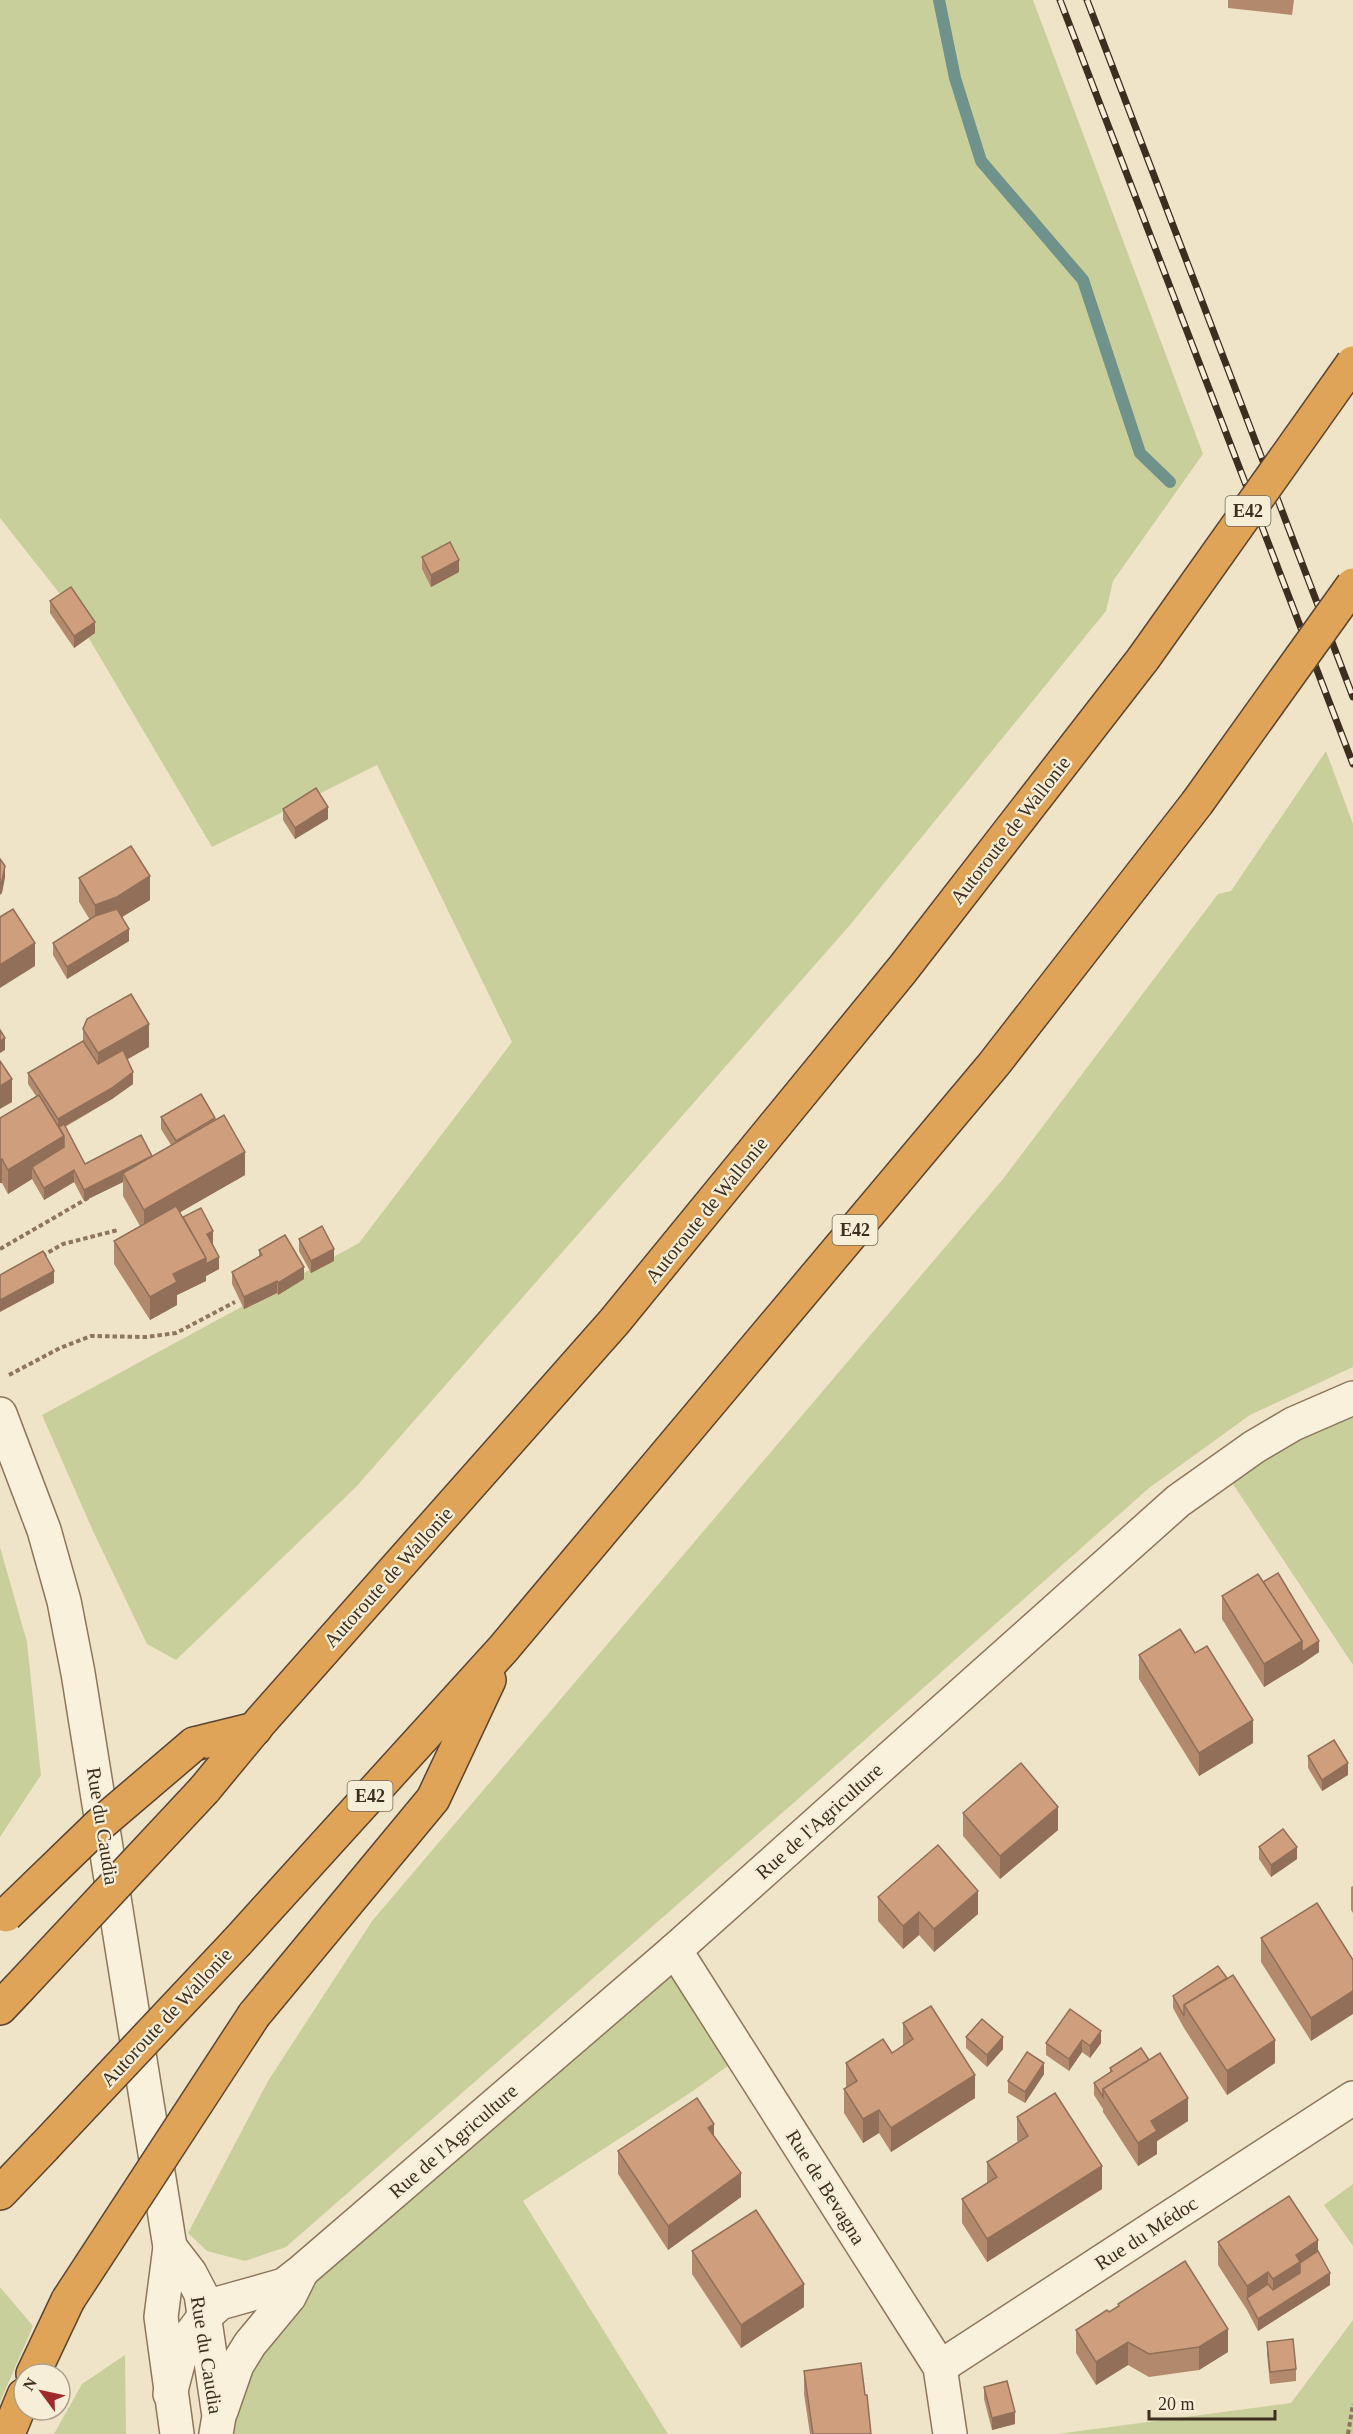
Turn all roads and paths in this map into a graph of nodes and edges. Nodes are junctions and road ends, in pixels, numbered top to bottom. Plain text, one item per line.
1 (1353, 363) edge
2 (1353, 585) edge
3 (95, 1194) edge
4 (118, 1230) dead end
5 (0, 1249) edge
6 (36, 1260) edge
7 (235, 1302) dead end
8 (0, 1380) edge
9 (1353, 1398) edge
10 (0, 1414) edge
11 (503, 1649) junction
12 (255, 1728) junction
13 (3, 1917) edge
14 (675, 1950) junction
15 (9, 1998) edge
16 (1353, 2098) edge
17 (0, 2193) edge
18 (170, 2247) junction
19 (302, 2271) junction
20 (190, 2273) junction
21 (262, 2290) junction
22 (161, 2317) junction
23 (204, 2317) junction
24 (250, 2344) junction
25 (197, 2351) junction
26 (39, 2362) edge
27 (940, 2367) junction
28 (170, 2394) junction
29 (1353, 2404) edge
30 (218, 2425) edge
31 (177, 2434) edge
32 (950, 2434) edge
33 (1348, 2434) edge

1 - 12 highway, Autoroute de Wallonie / E42, bridge
2 - 11 highway, Autoroute de Wallonie / E42, bridge
3 - 5 path
4 - 6 path
7 - 8 path
9 - 14 street, Rue de l'Agriculture
10 - 18 street, Rue du Caudia
11 - 17 highway, Autoroute de Wallonie / E42, bridge
11 - 26 highway, bridge
12 - 13 highway, bridge
12 - 15 highway, Autoroute de Wallonie / E42, bridge
14 - 19 street, Rue de l'Agriculture
14 - 27 street, Rue de Bevagna
16 - 27 street, Rue du Médoc
18 - 20 street, Rue du Caudia
18 - 22 street, Rue du Caudia
19 - 21 street, Rue de l'Agriculture
19 - 24 street, Rue de l'Agriculture
20 - 21 street, Rue de l'Agriculture
20 - 23 street, Rue du Caudia
21 - 23 street, Rue de l'Agriculture
22 - 25 street
22 - 28 street, Rue du Caudia
23 - 25 street, Rue du Caudia
24 - 25 street, Rue de l'Agriculture
24 - 30 street, Rue de l'Agriculture
25 - 28 street
25 - 30 street, Rue du Caudia
27 - 32 street, Rue de Bevagna
28 - 31 street, Rue du Caudia
29 - 33 path

